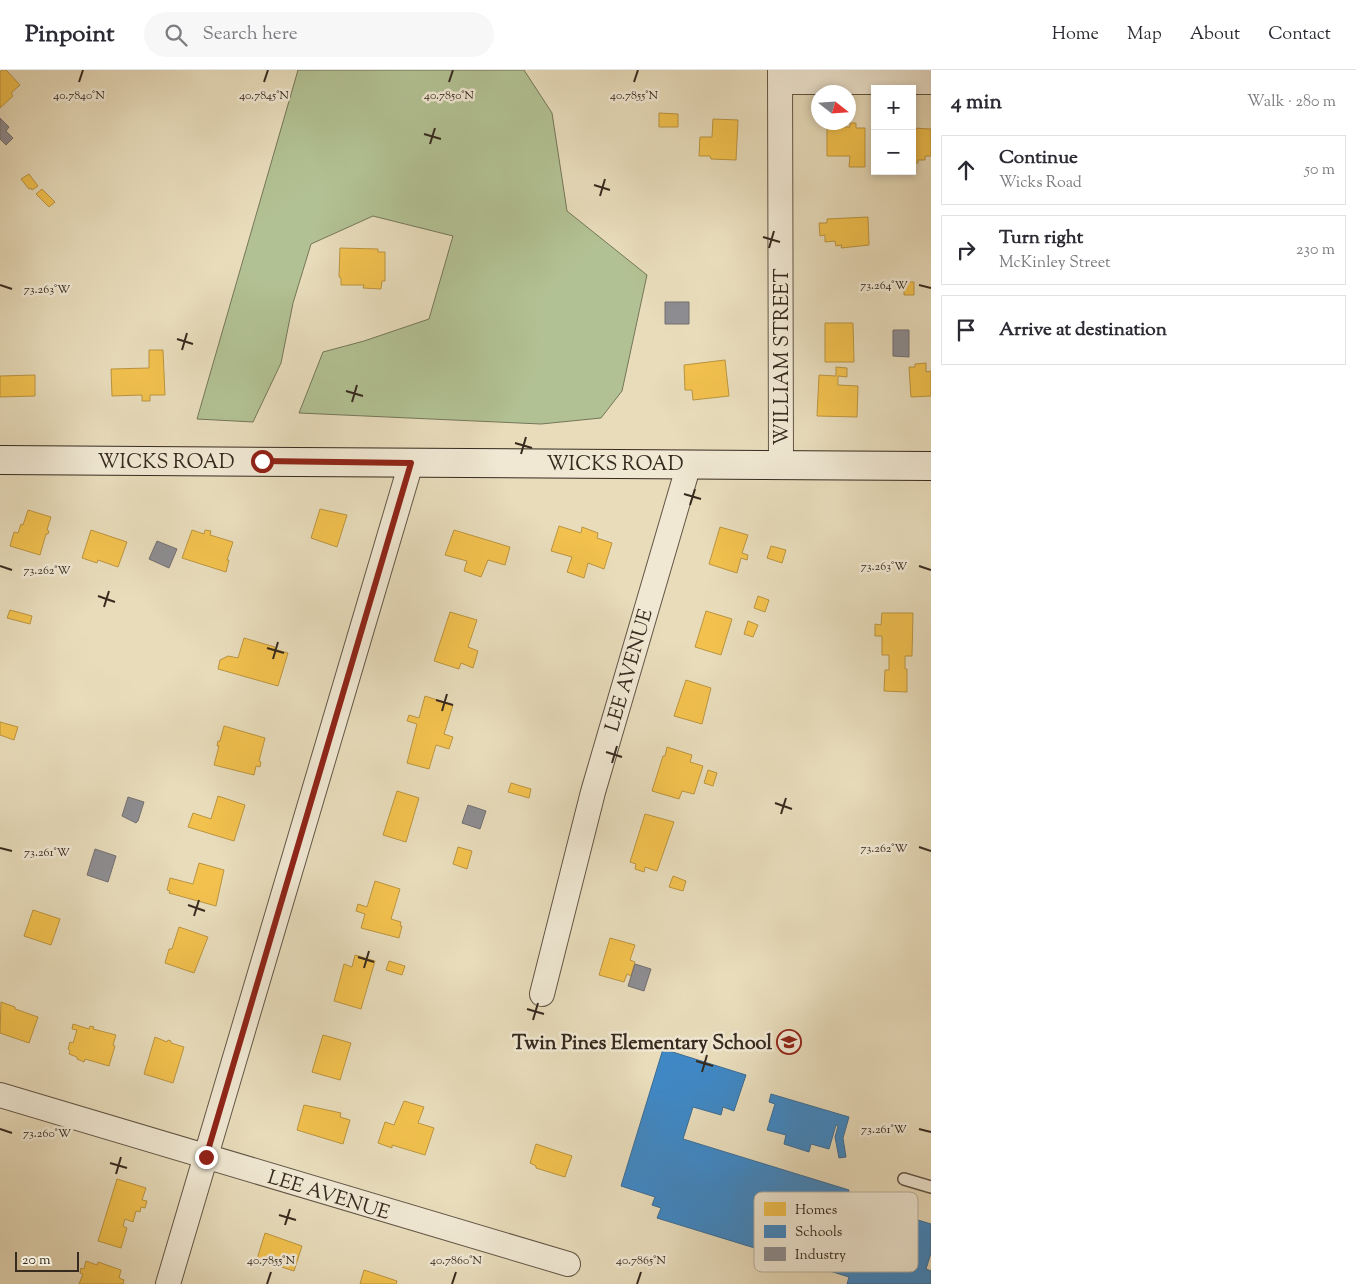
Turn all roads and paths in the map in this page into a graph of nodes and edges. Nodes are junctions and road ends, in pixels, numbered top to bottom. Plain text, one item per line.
1 (780, 76) edge
2 (931, 82) edge
3 (0, 460) edge
4 (411, 463) junction
5 (689, 464) junction
6 (781, 464) junction
7 (931, 466) edge
8 (542, 994) dead end
9 (0, 1095) edge
10 (206, 1157) junction
11 (904, 1179) dead end
12 (931, 1187) edge
13 (568, 1264) dead end
14 (168, 1284) edge

1 - 2 street
1 - 6 street, WILLIAM STREET
3 - 4 main road, WICKS ROAD
4 - 5 main road, WICKS ROAD
4 - 10 street
5 - 6 main road, WICKS ROAD
5 - 8 street, LEE AVENUE
6 - 7 main road, WICKS ROAD
9 - 10 street, LEE AVENUE
10 - 13 street, LEE AVENUE
10 - 14 street
11 - 12 lane

